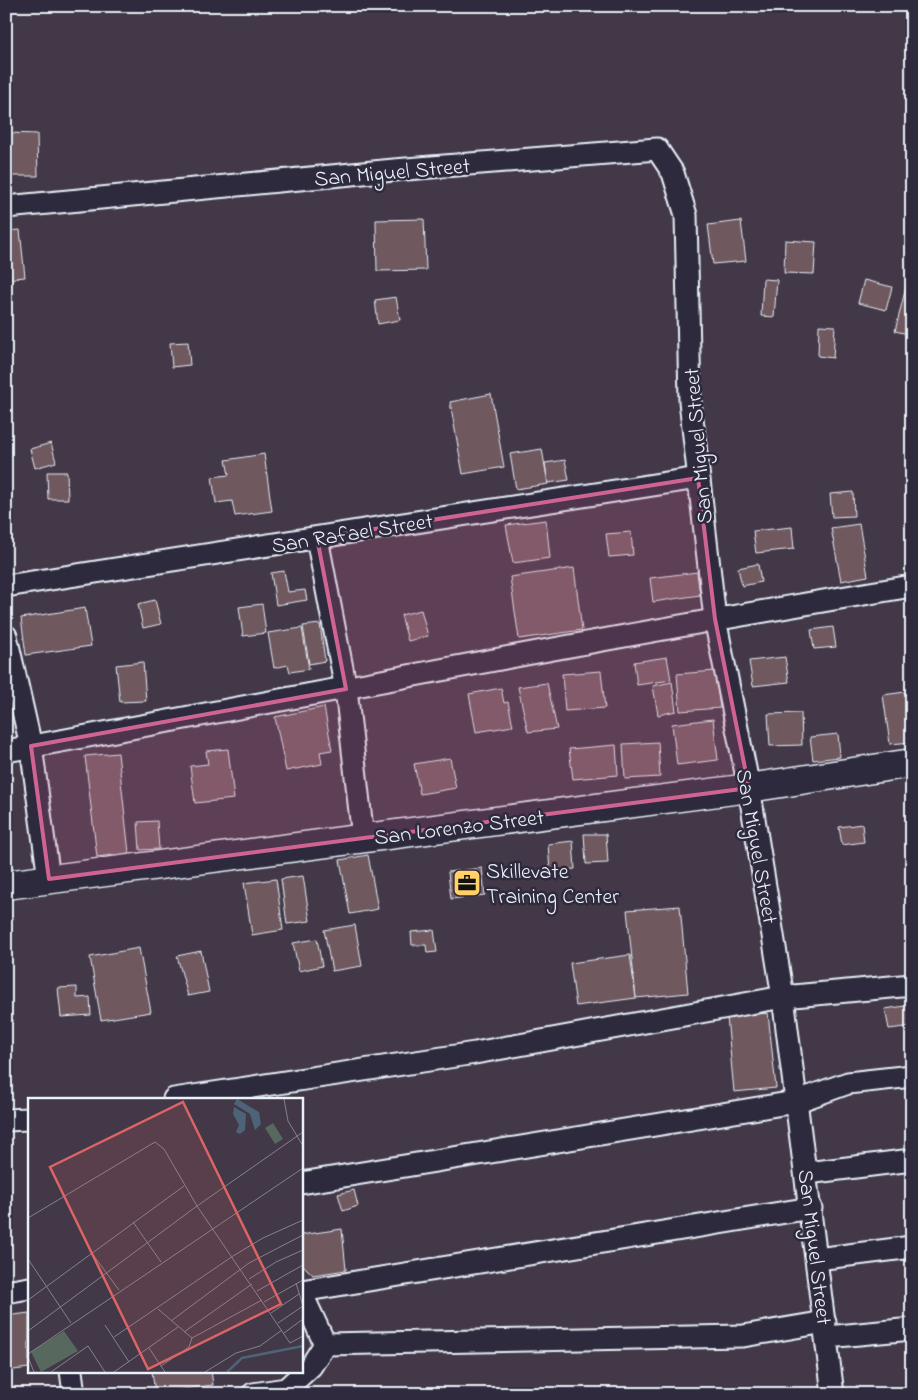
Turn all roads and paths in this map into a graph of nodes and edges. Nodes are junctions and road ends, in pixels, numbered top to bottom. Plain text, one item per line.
1 (6, 207) edge
2 (698, 478) junction
3 (316, 538) junction
4 (6, 586) edge
5 (912, 586) edge
6 (715, 619) junction
7 (6, 636) edge
8 (346, 689) junction
9 (31, 746) junction
10 (6, 751) edge
11 (912, 763) edge
12 (750, 788) junction
13 (363, 838) junction
14 (49, 879) junction
15 (6, 885) edge
16 (912, 985) edge
17 (783, 997) junction
18 (912, 1076) edge
19 (221, 1095) edge
20 (186, 1098) edge
21 (795, 1102) junction
22 (28, 1118) edge
23 (6, 1120) edge
24 (912, 1160) edge
25 (807, 1173) junction
26 (302, 1183) edge
27 (811, 1208) junction
28 (912, 1247) edge
29 (817, 1259) junction
30 (28, 1288) edge
31 (6, 1292) edge
32 (302, 1292) edge
33 (302, 1294) edge
34 (912, 1329) edge
35 (826, 1330) junction
36 (325, 1344) junction
37 (71, 1372) edge
38 (74, 1394) edge
39 (253, 1394) edge
40 (834, 1394) edge

1 - 2 street, San Miguel Street
2 - 3 street, San Rafael Street
2 - 6 street, San Miguel Street
3 - 4 street, San Rafael Street
3 - 8 street
5 - 6 street
6 - 8 street
6 - 12 street, San Miguel Street
7 - 9 street
8 - 9 street
8 - 13 street
9 - 10 street
9 - 14 street
11 - 12 street, San Lorenzo Street
12 - 13 street, San Lorenzo Street
12 - 17 street, San Miguel Street
13 - 14 street, San Lorenzo Street
14 - 15 street, San Lorenzo Street
16 - 17 street
17 - 19 street
17 - 21 street, San Miguel Street
18 - 21 street
19 - 20 street
21 - 25 street, San Miguel Street
21 - 26 street
22 - 23 street
24 - 25 street
25 - 27 street, San Miguel Street
27 - 29 street, San Miguel Street
27 - 32 street
28 - 29 street
29 - 35 street, San Miguel Street
30 - 31 street
33 - 36 street
34 - 35 street
35 - 36 street
35 - 40 street, San Miguel Street
36 - 39 street
37 - 38 street

